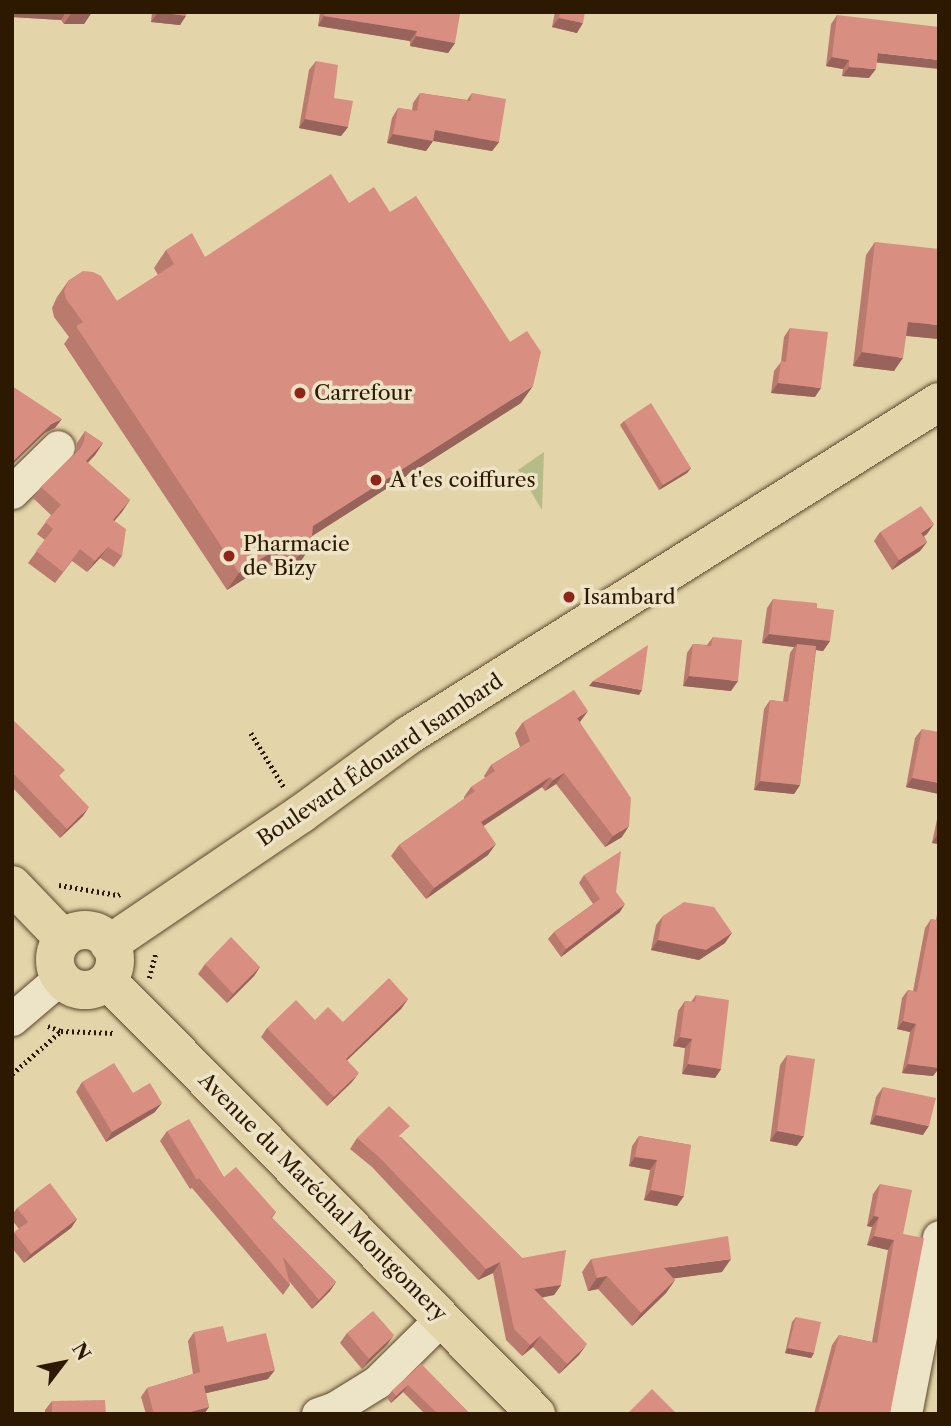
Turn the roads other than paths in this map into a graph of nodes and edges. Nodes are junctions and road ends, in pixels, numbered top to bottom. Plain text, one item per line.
1 (939, 402) edge
2 (58, 447) dead end
3 (12, 492) edge
4 (29, 885) edge
5 (63, 938) junction
6 (109, 962) junction
7 (60, 978) junction
8 (12, 1019) edge
9 (939, 1237) edge
10 (442, 1318) junction
11 (318, 1414) edge
12 (536, 1414) edge
13 (905, 1414) edge

1 - 6 main road, Boulevard Édouard Isambard
2 - 3 street
4 - 5 main road
5 - 6 main road, Avenue du Maréchal Montgomery
5 - 7 main road
6 - 7 main road
6 - 10 main road, Avenue du Maréchal Montgomery
7 - 8 street
9 - 13 street
10 - 11 street
10 - 12 main road, Avenue du Maréchal Montgomery

